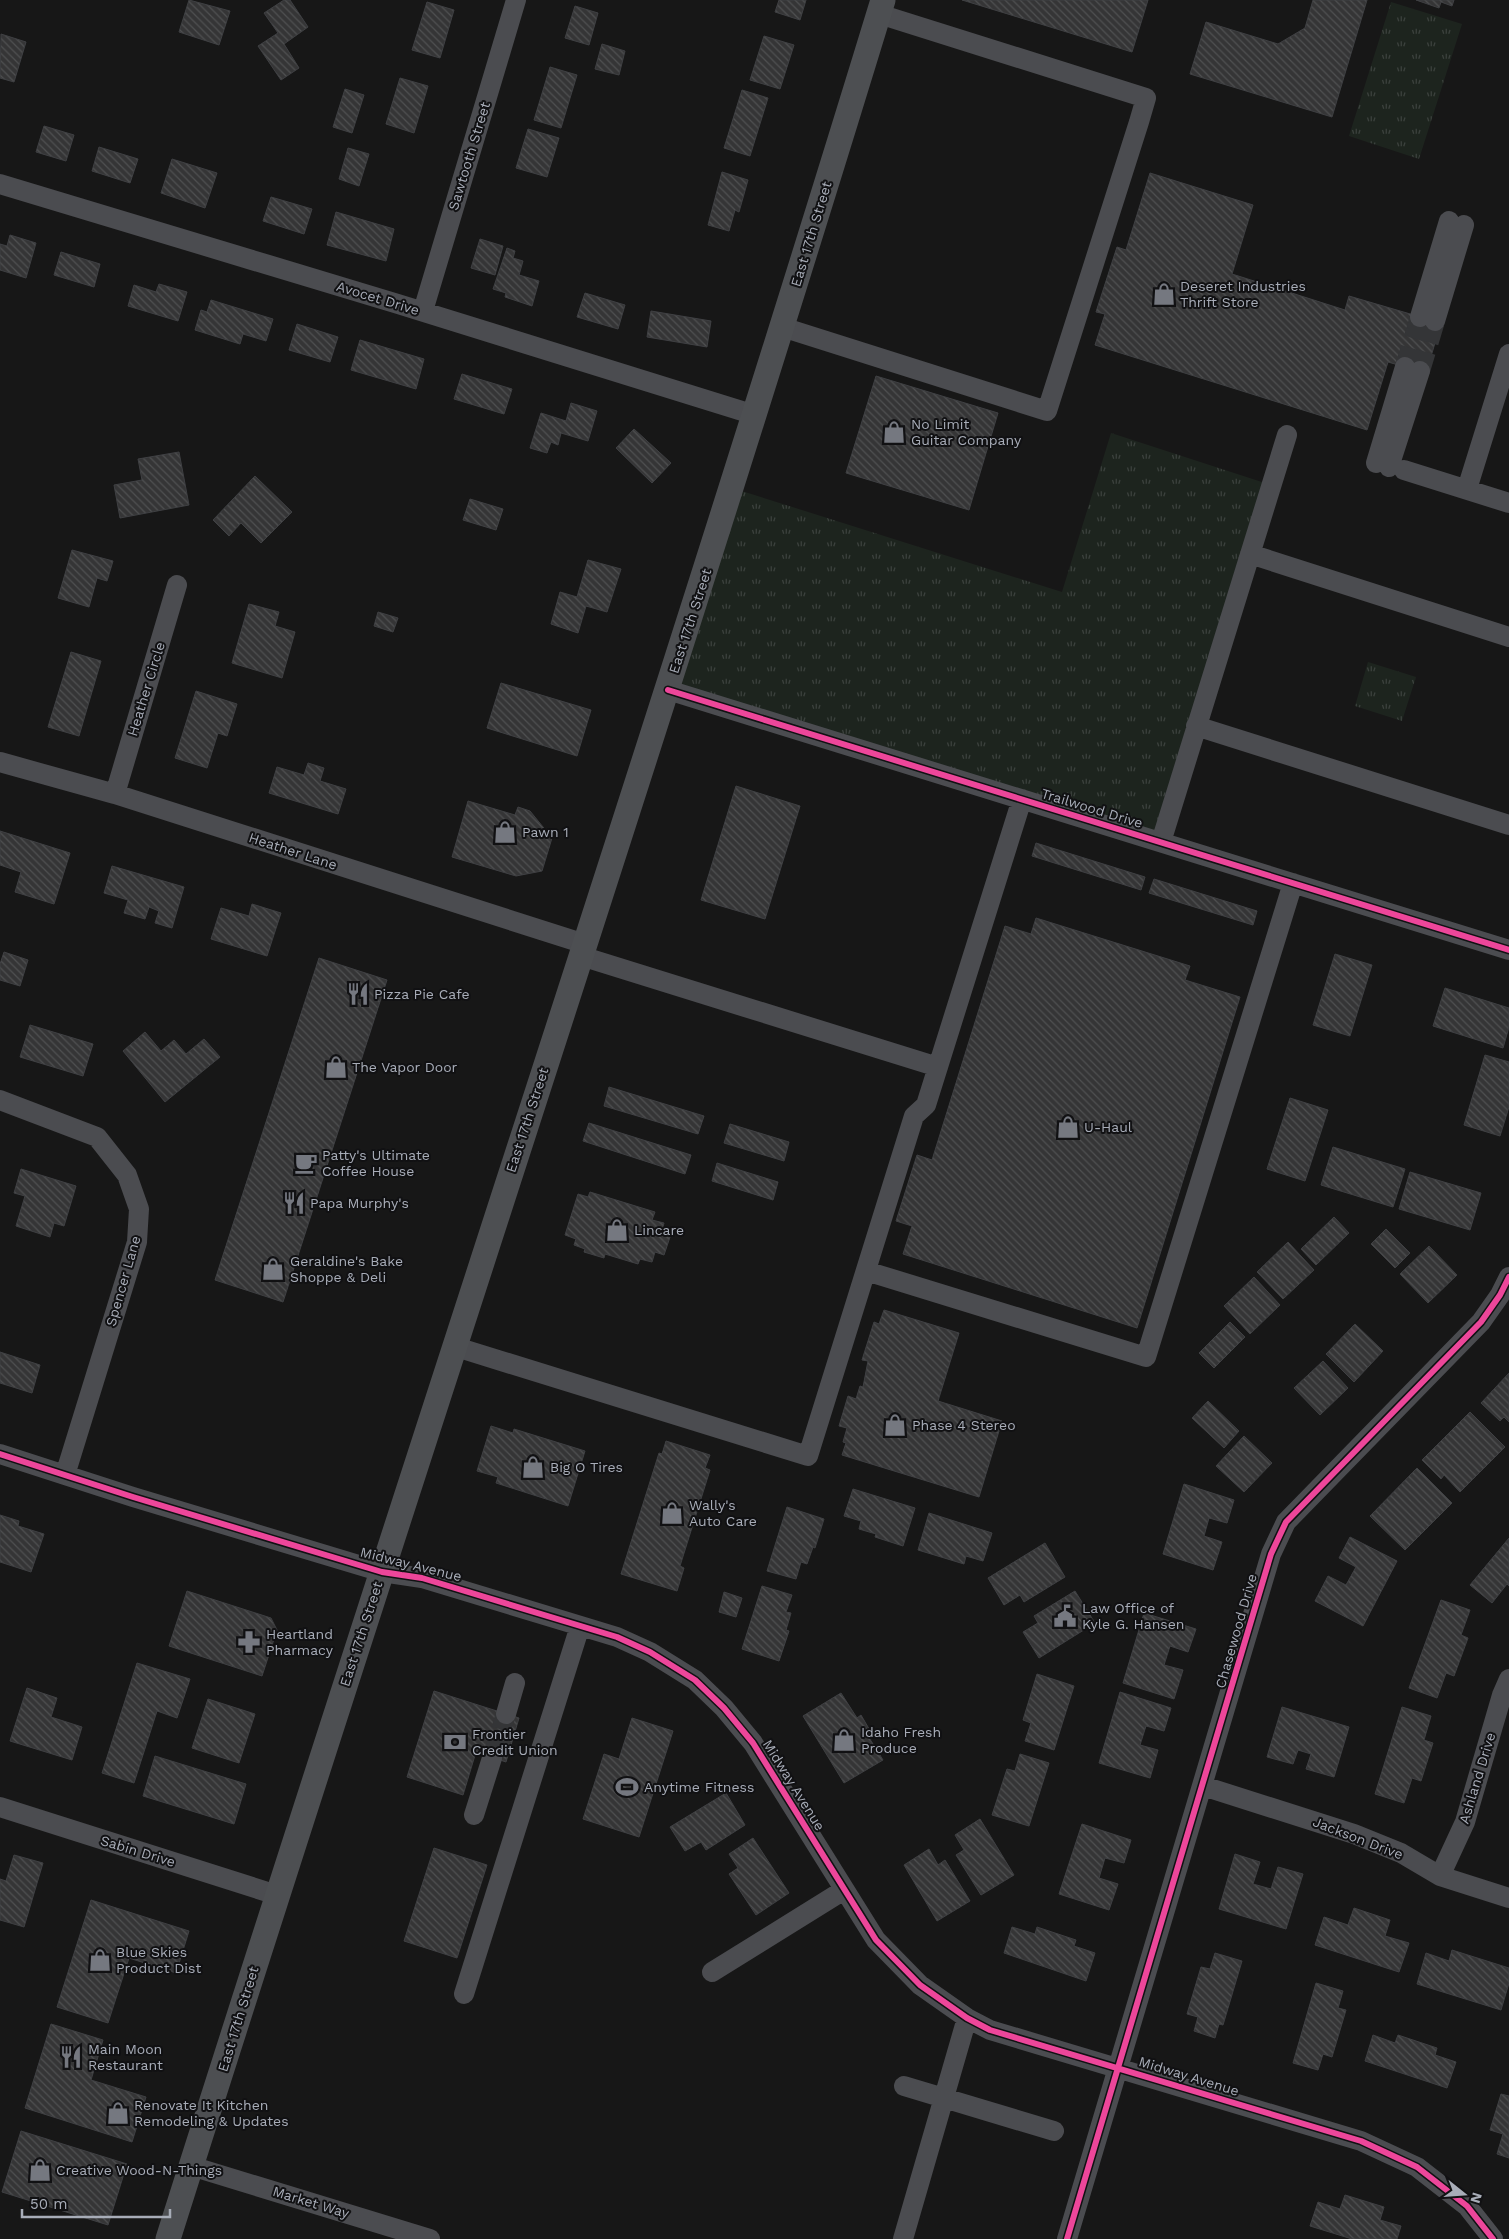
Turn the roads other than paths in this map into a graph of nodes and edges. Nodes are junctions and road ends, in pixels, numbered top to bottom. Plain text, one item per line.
1 (516, 0) edge
2 (881, 7) edge
3 (0, 184) edge
4 (1456, 223) dead end
5 (423, 311) junction
6 (1427, 319) tunnel mouth
7 (782, 327) junction
8 (1509, 354) edge
9 (1412, 369) tunnel mouth
10 (755, 414) junction
11 (1287, 435) dead end
12 (1467, 489) junction
13 (1509, 502) edge
14 (1250, 554) junction
15 (177, 585) dead end
16 (1509, 637) edge
17 (668, 690) junction
18 (1196, 726) junction
19 (0, 762) edge
20 (114, 794) junction
21 (1022, 799) junction
22 (1509, 825) edge
23 (1160, 842) junction
24 (1293, 883) junction
25 (583, 950) junction
26 (1509, 950) edge
27 (938, 1067) junction
28 (0, 1100) edge
29 (866, 1270) junction
30 (1509, 1277) edge
31 (453, 1346) junction
32 (0, 1454) edge
33 (65, 1475) junction
34 (382, 1572) junction
35 (580, 1626) junction
36 (1509, 1679) edge
37 (515, 1683) dead end
38 (506, 1714) tunnel mouth
39 (492, 1758) tunnel mouth
40 (1203, 1786) junction
41 (0, 1807) edge
42 (474, 1815) dead end
43 (1440, 1876) junction
44 (844, 1890) junction
45 (277, 1895) junction
46 (1509, 1898) edge
47 (712, 1972) dead end
48 (464, 1994) dead end
49 (967, 2018) junction
50 (1119, 2068) junction
51 (904, 2086) dead end
52 (944, 2098) junction
53 (1054, 2131) dead end
54 (191, 2166) junction
55 (168, 2239) edge
56 (430, 2239) edge
57 (903, 2239) edge
58 (1067, 2239) edge
59 (1493, 2239) edge

1 - 5 street, Sawtooth Street
2 - 7 main road, East 17th Street
2 - 7 street
3 - 5 street, Avocet Drive
4 - 6 street
5 - 10 street, Avocet Drive
7 - 10 main road, East 17th Street
8 - 12 street
9 - 12 street
10 - 17 main road, East 17th Street
11 - 14 street
12 - 13 street
14 - 16 street
14 - 18 street
15 - 20 street, Heather Circle
17 - 21 street, Trailwood Drive
17 - 25 main road, East 17th Street
18 - 22 street
18 - 23 street
19 - 20 street, Heather Lane
20 - 25 street, Heather Lane
21 - 23 street, Trailwood Drive
21 - 27 street
23 - 24 street, Trailwood Drive
24 - 26 street, Trailwood Drive
24 - 29 street
25 - 27 street, Heather Lane
25 - 31 main road, East 17th Street
27 - 29 street
28 - 33 street, Spencer Lane
29 - 31 street
30 - 40 street, Chasewood Drive
31 - 34 main road, East 17th Street
32 - 33 street, Midway Avenue
33 - 34 street, Midway Avenue
34 - 35 street, Midway Avenue
34 - 45 main road, East 17th Street
35 - 44 street, Midway Avenue
35 - 48 street
36 - 43 street, Ashland Drive
37 - 38 street
39 - 42 street
40 - 43 street, Jackson Drive
40 - 50 street, Chasewood Drive
41 - 45 street, Sabin Drive
43 - 46 street, Jackson Drive
44 - 47 street
44 - 49 street, Midway Avenue
45 - 54 main road, East 17th Street
49 - 50 street, Midway Avenue
49 - 52 street
50 - 58 street, Chasewood Drive
50 - 59 street, Midway Avenue
51 - 52 street
52 - 53 street
52 - 57 street
54 - 55 main road, East 17th Street
54 - 56 street, Market Way

